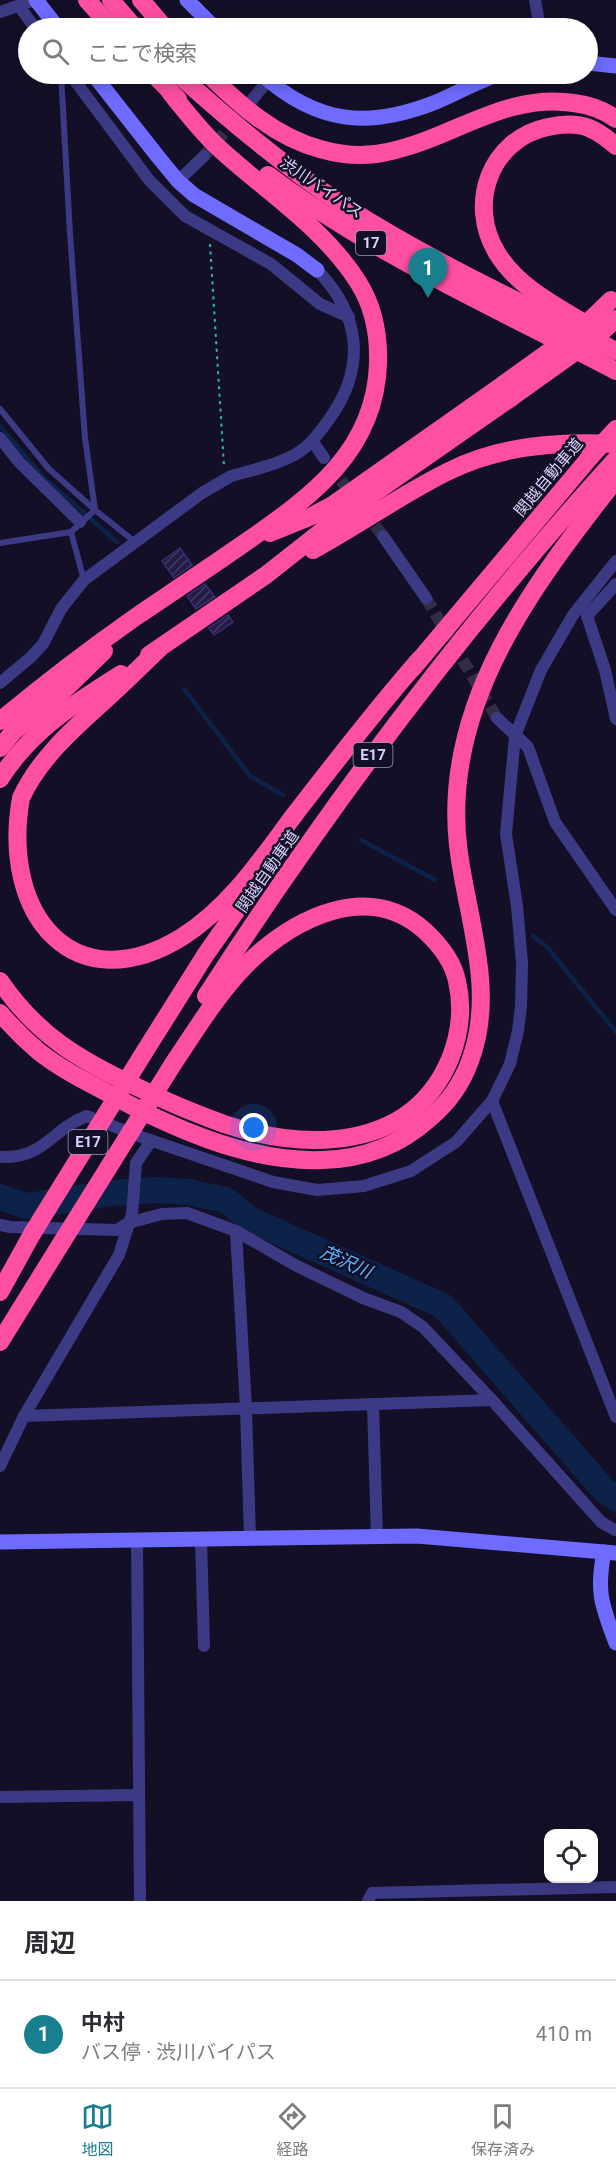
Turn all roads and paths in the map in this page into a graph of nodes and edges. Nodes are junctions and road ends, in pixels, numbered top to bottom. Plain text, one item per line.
1 (35, 0) edge
2 (87, 0) edge
3 (111, 0) edge
4 (141, 0) edge
5 (187, 0) edge
6 (536, 0) edge
7 (19, 6) junction
8 (0, 12) edge
9 (28, 18) edge
10 (50, 18) edge
11 (103, 18) edge
12 (126, 18) edge
13 (156, 18) edge
14 (205, 18) edge
15 (539, 18) edge
16 (598, 64) edge
17 (616, 66) edge
18 (62, 84) edge
19 (77, 84) edge
20 (101, 84) edge
21 (162, 84) edge
22 (189, 84) edge
23 (219, 84) edge
24 (261, 84) edge
25 (276, 84) edge
26 (470, 84) edge
27 (170, 92) junction
28 (252, 100) tunnel mouth
29 (616, 119) edge
30 (616, 146) edge
31 (204, 156) tunnel mouth
32 (178, 181) junction
33 (210, 229) junction
34 (317, 270) joint
35 (614, 297) edge
36 (349, 318) junction
37 (616, 319) edge
38 (616, 340) edge
39 (616, 351) edge
40 (616, 371) edge
41 (508, 390) junction
42 (0, 409) edge
43 (616, 429) edge
44 (0, 438) edge
45 (313, 442) junction
46 (616, 444) edge
47 (324, 458) tunnel mouth
48 (613, 469) edge
49 (225, 479) junction
50 (95, 511) junction
51 (80, 522) junction
52 (71, 532) junction
53 (383, 536) tunnel mouth
54 (249, 540) junction
55 (135, 542) junction
56 (0, 543) edge
57 (616, 561) edge
58 (266, 575) junction
59 (84, 580) junction
60 (616, 584) edge
61 (426, 598) tunnel mouth
62 (573, 615) junction
63 (587, 616) junction
64 (136, 617) junction
65 (159, 649) junction
66 (420, 659) junction
67 (610, 670) edge
68 (0, 683) edge
69 (497, 718) tunnel mouth
70 (616, 719) edge
71 (0, 721) edge
72 (515, 736) junction
73 (0, 748) edge
74 (0, 779) edge
75 (616, 910) edge
76 (0, 981) edge
77 (0, 1013) edge
78 (169, 1062) junction
79 (492, 1101) junction
80 (151, 1140) junction
81 (0, 1157) edge
82 (130, 1219) junction
83 (0, 1225) edge
84 (236, 1231) junction
85 (0, 1292) edge
86 (0, 1341) edge
87 (492, 1400) junction
88 (613, 1402) edge
89 (373, 1404) junction
90 (246, 1409) junction
91 (24, 1416) junction
92 (616, 1417) edge
93 (0, 1466) edge
94 (615, 1528) edge
95 (377, 1537) junction
96 (250, 1538) junction
97 (201, 1539) junction
98 (136, 1541) junction
99 (0, 1542) edge
100 (610, 1552) edge
101 (616, 1643) edge
102 (204, 1646) dead end
103 (139, 1795) junction
104 (0, 1797) edge
105 (616, 1887) edge
106 (140, 1901) edge
107 (368, 1901) edge

1 - 7 street
1 - 10 street
2 - 11 highway
3 - 12 highway
4 - 13 highway
5 - 14 street
6 - 15 street
7 - 8 street
7 - 9 street
16 - 17 street
18 - 50 lane
19 - 33 street
20 - 32 street
21 - 27 highway, 渋川バイパス / 17
22 - 39 highway, 渋川バイパス / 17
23 - 29 highway
24 - 28 street
25 - 26 street
27 - 40 highway, 渋川バイパス / 17
27 - 54 highway
30 - 38 highway
31 - 32 street
32 - 34 street
33 - 36 street
33 - 49 path
34 - 36 street
35 - 41 highway, bridge
36 - 45 street
37 - 41 highway, bridge
41 - 54 highway
41 - 58 highway
42 - 50 lane
43 - 66 highway, 関越自動車道 / E17, bridge
44 - 51 street
45 - 47 street
45 - 49 street
46 - 58 highway
48 - 77 highway
48 - 78 highway, 関越自動車道 / E17
49 - 55 street
50 - 51 lane
50 - 55 lane
51 - 52 lane
52 - 56 lane
52 - 59 lane
53 - 61 street
54 - 64 highway
55 - 59 street
57 - 62 street
58 - 65 highway
59 - 68 street
60 - 63 street
62 - 63 street
62 - 72 street
63 - 67 street
64 - 71 highway
64 - 73 highway
65 - 66 highway
65 - 74 highway
66 - 85 highway, 関越自動車道 / E17, bridge
67 - 70 street
69 - 72 street
72 - 75 street
72 - 79 street
76 - 78 highway
78 - 86 highway, 関越自動車道 / E17
79 - 80 street
79 - 88 street
80 - 81 street
80 - 82 street
82 - 83 street
82 - 84 street
82 - 91 street
84 - 87 street
84 - 90 street
87 - 89 street
87 - 94 street
88 - 92 street
89 - 90 street
89 - 95 street
90 - 91 street
90 - 96 street
91 - 93 street
94 - 100 street
95 - 96 street
95 - 100 street
96 - 97 street
97 - 98 street
97 - 102 street
98 - 99 street
98 - 103 street
100 - 101 street
103 - 104 street
103 - 106 street
105 - 107 street

